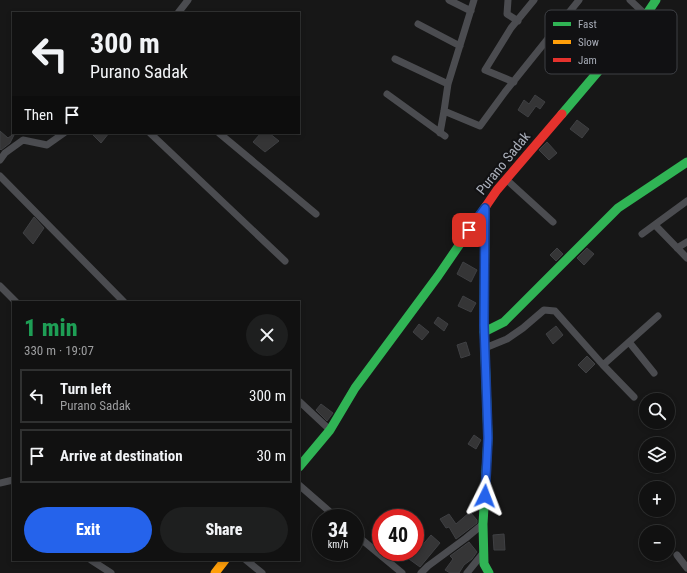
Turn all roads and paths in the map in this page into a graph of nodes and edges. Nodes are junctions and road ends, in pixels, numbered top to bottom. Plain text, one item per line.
1 (188, 0) edge
2 (449, 0) edge
3 (474, 0) edge
4 (508, 0) edge
5 (534, 0) edge
6 (579, 0) edge
7 (630, 0) edge
8 (656, 0) edge
9 (571, 10) edge
10 (641, 10) edge
11 (649, 10) edge
12 (471, 11) junction
13 (179, 12) edge
14 (518, 21) junction
15 (418, 24) dead end
16 (545, 43) edge
17 (460, 46) junction
18 (395, 59) dead end
19 (596, 74) edge
20 (514, 82) junction
21 (448, 84) junction
22 (387, 94) dead end
23 (444, 111) junction
24 (63, 134) edge
25 (151, 134) edge
26 (221, 134) edge
27 (0, 160) edge
28 (687, 162) edge
29 (0, 176) edge
30 (507, 180) junction
31 (687, 201) edge
32 (485, 208) junction
33 (316, 214) dead end
34 (553, 222) dead end
35 (655, 225) junction
36 (642, 234) dead end
37 (687, 242) edge
38 (677, 248) junction
39 (687, 258) edge
40 (285, 261) dead end
41 (0, 286) edge
42 (15, 301) edge
43 (123, 301) edge
44 (658, 316) dead end
45 (484, 332) junction
46 (629, 342) junction
47 (485, 348) junction
48 (603, 365) junction
49 (654, 373) dead end
50 (634, 397) dead end
51 (300, 402) edge
52 (330, 430) junction
53 (300, 466) edge
54 (12, 480) edge
55 (0, 483) edge
56 (300, 486) edge
57 (327, 509) edge
58 (483, 524) junction
59 (364, 541) edge
60 (484, 552) junction
61 (677, 555) dead end
62 (93, 561) edge
63 (224, 561) edge
64 (247, 561) edge
65 (687, 568) edge
66 (111, 573) edge
67 (215, 573) edge
68 (262, 573) edge
69 (402, 573) edge
70 (421, 573) edge
71 (467, 573) edge
72 (489, 573) edge

1 - 13 street
2 - 12 street
3 - 12 street
4 - 14 street
5 - 14 street
6 - 9 street
7 - 10 street
8 - 11 street, Purano Sadak
12 - 17 street
14 - 20 street
15 - 17 street
16 - 20 street
17 - 21 street
18 - 21 street
19 - 30 street, Purano Sadak
20 - 23 street
21 - 23 street
22 - 23 street
24 - 27 street
25 - 40 street
26 - 33 street
28 - 45 street
29 - 43 street
30 - 32 street, Purano Sadak
30 - 34 street
31 - 35 street
32 - 45 street
32 - 52 street, Purano Sadak
35 - 36 street
35 - 38 street
37 - 38 street
38 - 39 street
41 - 42 street
44 - 46 street
45 - 47 street
46 - 48 street
46 - 49 street
47 - 48 street
47 - 58 street
48 - 50 street
51 - 52 street
52 - 53 street, Purano Sadak
54 - 55 street
56 - 57 street
58 - 60 street
58 - 70 street
59 - 69 street
60 - 71 street
60 - 72 street
61 - 65 street
62 - 66 street
63 - 67 street
64 - 68 street

